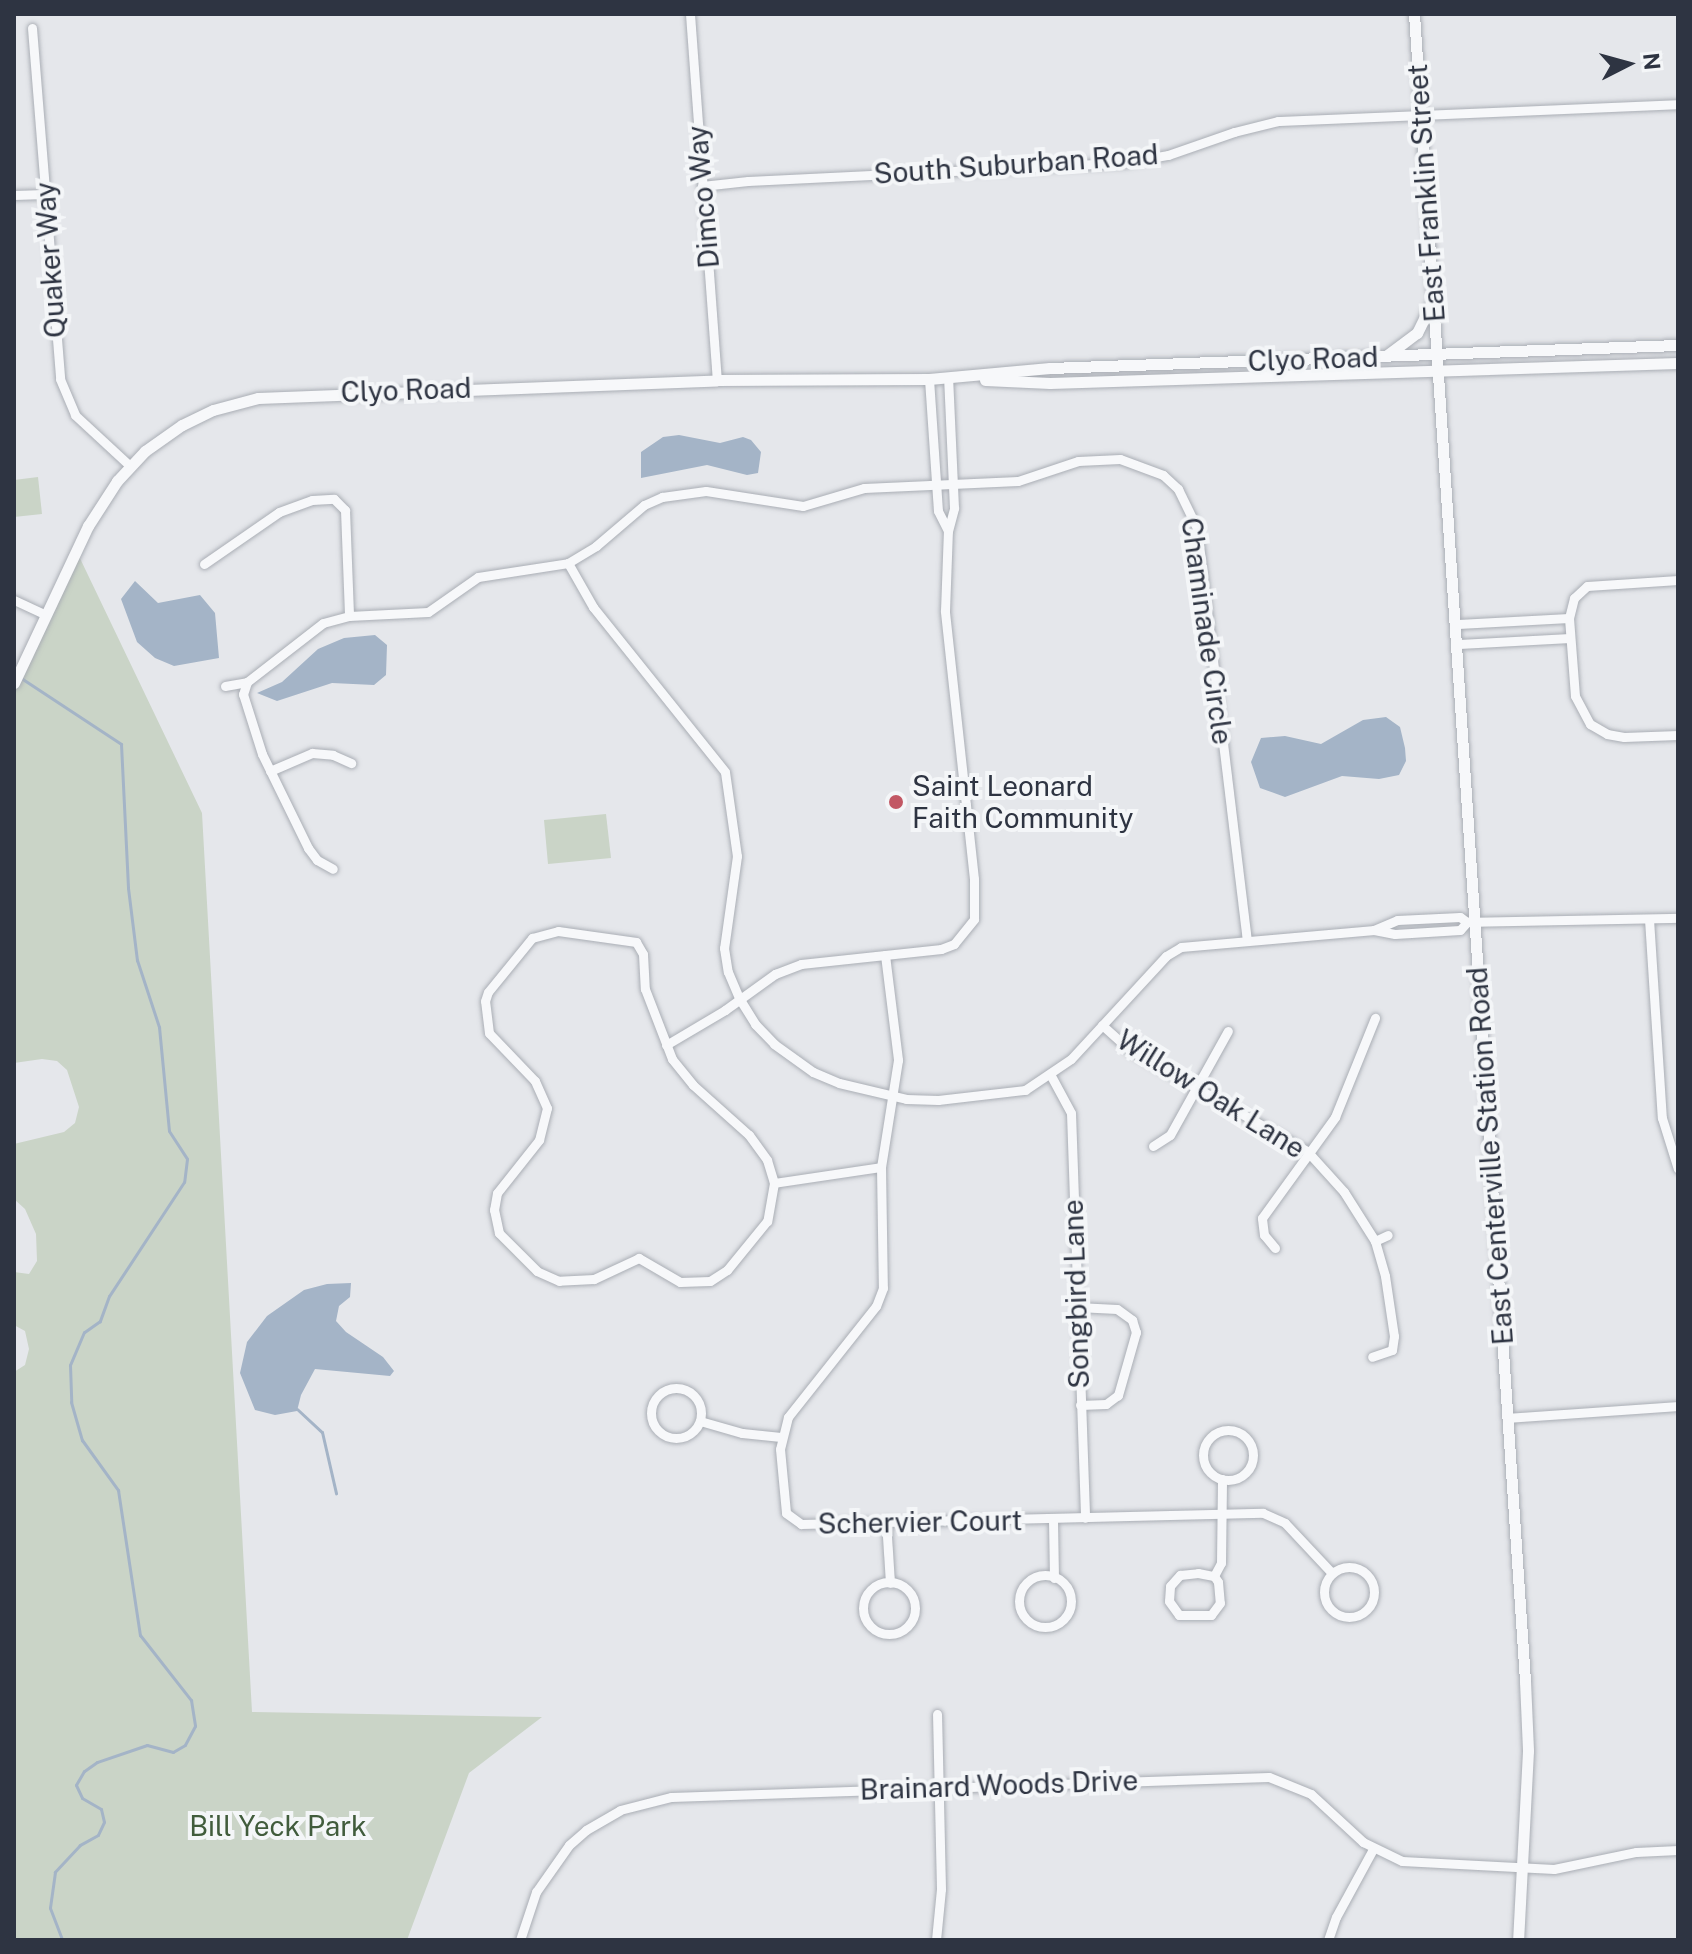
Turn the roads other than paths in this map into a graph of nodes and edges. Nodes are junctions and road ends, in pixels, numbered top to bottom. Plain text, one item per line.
1 (690, 14) edge
2 (1414, 14) edge
3 (32, 28) dead end
4 (1678, 104) edge
5 (1421, 114) junction
6 (702, 186) junction
7 (45, 194) junction
8 (14, 195) edge
9 (1432, 300) junction
10 (1678, 345) edge
11 (1436, 355) junction
12 (1385, 357) junction
13 (1678, 363) edge
14 (1436, 372) junction
15 (948, 378) junction
16 (929, 379) junction
17 (717, 380) junction
18 (130, 466) junction
19 (953, 483) junction
20 (937, 484) junction
21 (948, 531) junction
22 (568, 563) junction
23 (204, 564) dead end
24 (1678, 580) edge
25 (14, 600) edge
26 (46, 615) junction
27 (349, 616) junction
28 (1569, 618) junction
29 (1458, 624) junction
30 (1570, 638) junction
31 (1459, 644) junction
32 (247, 682) junction
33 (14, 683) edge
34 (225, 686) dead end
35 (1678, 735) edge
36 (351, 763) dead end
37 (270, 771) junction
38 (333, 869) dead end
39 (1678, 918) edge
40 (1649, 919) junction
41 (1471, 922) junction
42 (1247, 940) junction
43 (885, 955) junction
44 (739, 998) junction
45 (1375, 1018) dead end
46 (1102, 1025) junction
47 (1228, 1031) dead end
48 (666, 1045) junction
49 (1050, 1074) junction
50 (1196, 1086) junction
51 (890, 1096) junction
52 (1153, 1146) dead end
53 (1307, 1151) junction
54 (881, 1167) junction
55 (1678, 1169) edge
56 (774, 1183) junction
57 (1388, 1235) dead end
58 (1375, 1241) junction
59 (1275, 1248) dead end
60 (1077, 1307) junction
61 (1372, 1357) dead end
62 (1080, 1405) junction
63 (1678, 1406) edge
64 (1507, 1418) junction
65 (700, 1421) junction
66 (781, 1437) junction
67 (1222, 1479) junction
68 (1220, 1514) junction
69 (1085, 1518) junction
70 (1053, 1520) junction
71 (886, 1521) junction
72 (1332, 1573) junction
73 (1214, 1576) junction
74 (1054, 1578) junction
75 (890, 1583) junction
76 (937, 1714) dead end
77 (939, 1787) junction
78 (1373, 1849) junction
79 (1678, 1850) edge
80 (1522, 1868) junction
81 (520, 1940) edge
82 (936, 1940) edge
83 (1328, 1940) edge
84 (1518, 1940) edge

1 - 6 street, Dimco Way
2 - 5 street, East Franklin Street
3 - 7 street, Quaker Way
4 - 5 street, South Suburban Road
5 - 6 street, South Suburban Road
5 - 9 street, East Franklin Street
6 - 17 street, Dimco Way
7 - 8 street
7 - 18 street, Quaker Way
9 - 11 street, East Franklin Street
9 - 12 street
10 - 11 street, Clyo Road
11 - 12 street, Clyo Road
11 - 14 street, East Franklin Street
12 - 15 street, Clyo Road
13 - 14 street, Clyo Road
14 - 15 street, Clyo Road
14 - 29 street, East Centerville Station Road
15 - 16 street, Clyo Road
15 - 19 street
16 - 17 street, Clyo Road
16 - 20 street
17 - 18 street, Clyo Road
18 - 26 street, Clyo Road
19 - 20 street, Chaminade Circle
19 - 21 street
19 - 42 street, Chaminade Circle
20 - 21 street
20 - 22 street, Chaminade Circle
21 - 43 street
22 - 27 street, Chaminade Circle
22 - 44 street
23 - 27 street
24 - 28 street
25 - 26 street
26 - 33 street, Clyo Road
27 - 32 street, Chaminade Circle
28 - 29 street
28 - 30 street
29 - 31 street, East Centerville Station Road
30 - 31 street
30 - 35 street
31 - 41 street, East Centerville Station Road
32 - 34 street, Chaminade Circle
32 - 37 street
36 - 37 street
37 - 38 street
39 - 40 street
40 - 41 street
40 - 55 street
41 - 42 street
41 - 64 street, East Centerville Station Road
42 - 46 street
43 - 44 street
43 - 51 street, Schervier Court
44 - 48 street
44 - 51 street
45 - 53 street
46 - 49 street
46 - 50 street, Willow Oak Lane
47 - 50 street
48 - 56 street
48 - 56 street
49 - 51 street
49 - 60 street, Songbird Lane
50 - 52 street
50 - 53 street, Willow Oak Lane
51 - 54 street, Schervier Court
53 - 58 street, Willow Oak Lane
53 - 59 street
54 - 56 street
54 - 66 street, Schervier Court
57 - 58 street
58 - 61 street, Willow Oak Lane
60 - 62 street, Songbird Lane
60 - 62 street
62 - 69 street, Songbird Lane
63 - 64 street
64 - 80 street, East Centerville Station Road
65 - 65 street
65 - 66 street
66 - 71 street, Schervier Court
67 - 67 street
67 - 68 street
68 - 69 street, Schervier Court
68 - 72 street, Schervier Court
68 - 73 street
69 - 70 street, Schervier Court
70 - 71 street, Schervier Court
70 - 74 street
71 - 75 street
72 - 72 street
73 - 73 street
74 - 74 street
75 - 75 street
76 - 77 street
77 - 78 street, Brainard Woods Drive
77 - 81 street, Brainard Woods Drive
77 - 82 street
78 - 80 street, Brainard Woods Drive
78 - 83 street
79 - 80 street, Brainard Woods Drive
80 - 84 street, East Centerville Station Road

